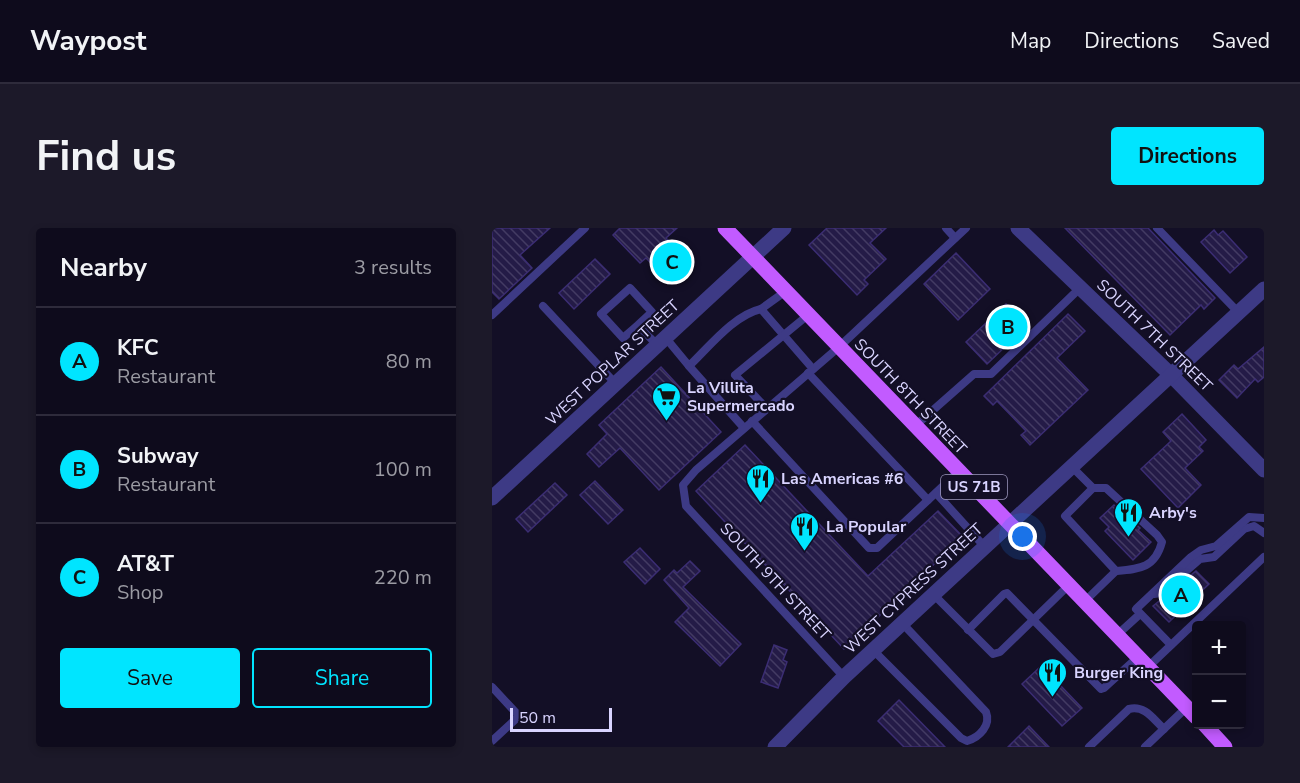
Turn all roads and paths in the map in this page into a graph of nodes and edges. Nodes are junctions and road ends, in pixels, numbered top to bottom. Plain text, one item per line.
1 (585, 228) edge
2 (725, 228) edge
3 (783, 228) edge
4 (945, 228) edge
5 (966, 228) edge
6 (1018, 228) edge
7 (1157, 228) edge
8 (955, 238) junction
9 (752, 256) junction
10 (1080, 288) junction
11 (1264, 289) edge
12 (786, 291) junction
13 (543, 306) dead end
14 (761, 309) junction
15 (1239, 313) junction
16 (492, 315) edge
17 (808, 315) junction
18 (638, 325) junction
19 (782, 335) junction
20 (661, 341) junction
21 (839, 347) junction
22 (689, 366) junction
23 (811, 371) junction
24 (1172, 375) junction
25 (615, 383) junction
26 (767, 409) junction
27 (752, 421) junction
28 (915, 426) junction
29 (744, 428) junction
30 (1072, 467) junction
31 (1264, 470) edge
32 (958, 471) junction
33 (1093, 488) junction
34 (494, 491) edge
35 (936, 493) junction
36 (928, 500) junction
37 (1264, 518) edge
38 (1009, 523) junction
39 (1264, 533) edge
40 (984, 546) junction
41 (1264, 557) edge
42 (1116, 571) junction
43 (1069, 585) junction
44 (933, 594) junction
45 (1151, 594) junction
46 (1085, 602) junction
47 (1140, 614) junction
48 (1034, 619) junction
49 (902, 623) junction
50 (968, 630) junction
51 (1117, 635) junction
52 (1171, 645) junction
53 (873, 650) junction
54 (1143, 662) junction
55 (844, 677) junction
56 (492, 687) edge
57 (1192, 712) edge
58 (1164, 729) junction
59 (1209, 729) edge
60 (492, 741) edge
61 (775, 747) edge
62 (1089, 747) edge
63 (1145, 747) edge
64 (1226, 747) edge

1 - 16 lane
2 - 9 main road, SOUTH 8TH STREET / US 71B
3 - 9 street, WEST POPLAR STREET
4 - 8 lane
5 - 8 lane
6 - 10 street, SOUTH 7TH STREET
7 - 15 lane
8 - 21 lane
9 - 12 main road, SOUTH 8TH STREET / US 71B
9 - 20 street, WEST POPLAR STREET
10 - 24 street, SOUTH 7TH STREET
10 - 28 lane
11 - 15 street, WEST CYPRESS STREET
12 - 14 lane
12 - 17 main road, SOUTH 8TH STREET / US 71B
13 - 25 lane
14 - 19 lane
14 - 22 lane
15 - 24 street, WEST CYPRESS STREET
17 - 19 lane
17 - 21 main road, SOUTH 8TH STREET / US 71B
18 - 18 lane
18 - 20 lane
19 - 23 lane
19 - 26 lane
20 - 22 lane
20 - 25 street, WEST POPLAR STREET
21 - 23 lane
21 - 28 main road, SOUTH 8TH STREET / US 71B
22 - 29 lane
23 - 26 lane
23 - 36 lane
24 - 30 street, WEST CYPRESS STREET
24 - 31 street, SOUTH 7TH STREET
25 - 34 street, WEST POPLAR STREET
26 - 27 lane
27 - 29 lane
27 - 36 lane
28 - 32 main road, SOUTH 8TH STREET / US 71B
29 - 55 lane, SOUTH 9TH STREET
30 - 33 lane
30 - 38 street, WEST CYPRESS STREET
32 - 35 lane
32 - 38 main road, SOUTH 8TH STREET / US 71B
33 - 42 lane
33 - 42 lane
35 - 36 lane
35 - 40 lane
37 - 45 lane
38 - 40 street, WEST CYPRESS STREET
38 - 43 main road, SOUTH 8TH STREET / US 71B
39 - 45 lane
40 - 44 street, WEST CYPRESS STREET
41 - 52 lane
42 - 46 lane
43 - 46 main road, SOUTH 8TH STREET / US 71B
43 - 48 lane
44 - 49 street, WEST CYPRESS STREET
44 - 50 lane
45 - 47 lane
46 - 51 main road, SOUTH 8TH STREET / US 71B
47 - 51 lane
47 - 52 lane
48 - 50 lane
48 - 50 lane
48 - 54 lane
49 - 53 street, WEST CYPRESS STREET
49 - 53 lane
51 - 54 main road, SOUTH 8TH STREET / US 71B
52 - 54 lane
53 - 55 street, WEST CYPRESS STREET
54 - 57 main road, SOUTH 8TH STREET / US 71B
55 - 61 street, WEST CYPRESS STREET
56 - 60 lane
57 - 58 lane
58 - 62 lane
58 - 63 lane
59 - 64 main road

